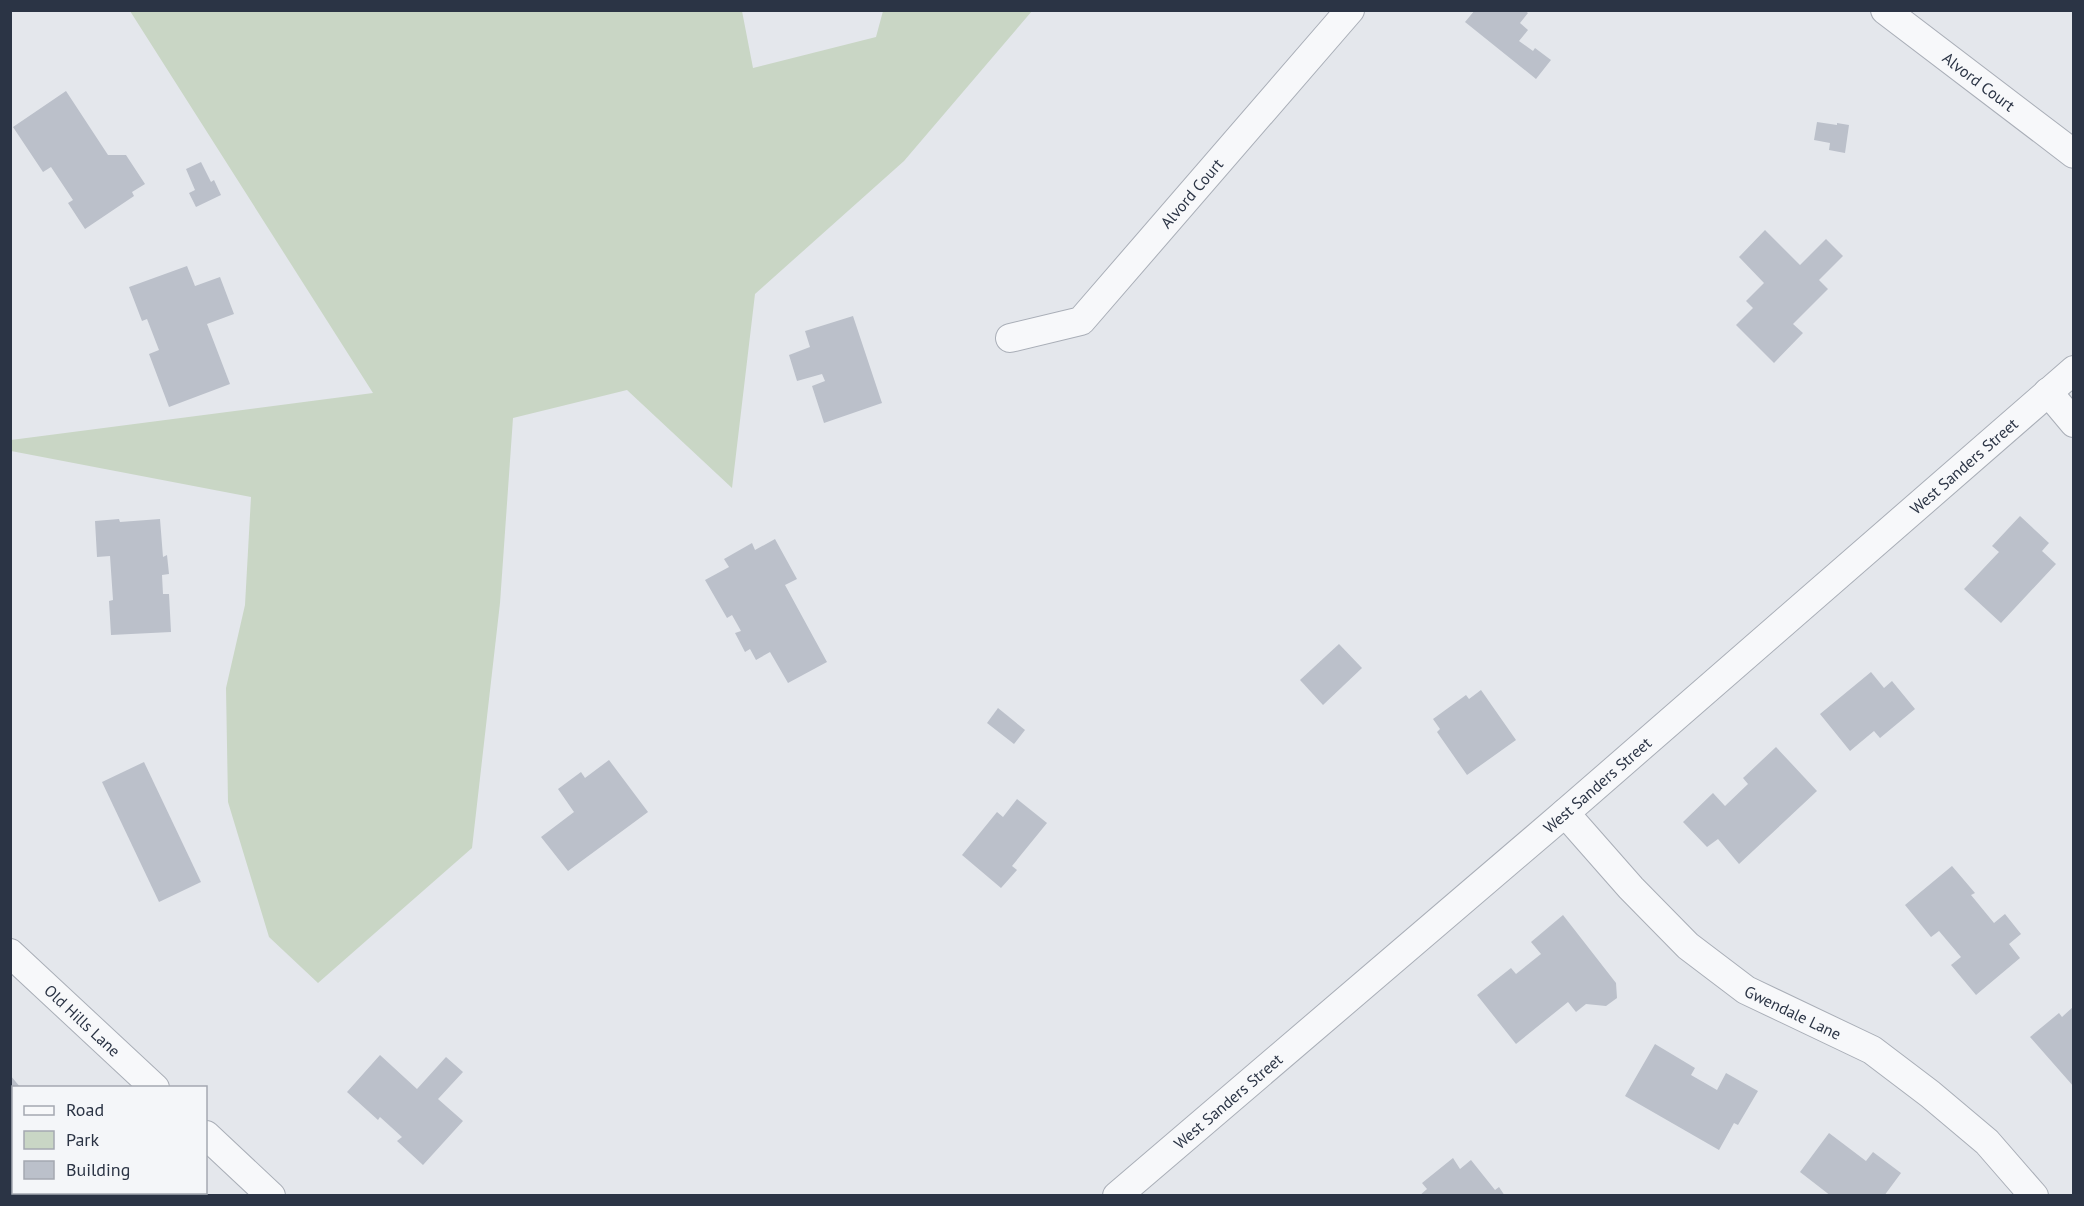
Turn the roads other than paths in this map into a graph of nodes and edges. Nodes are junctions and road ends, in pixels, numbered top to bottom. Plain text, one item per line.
1 (1350, 10) edge
2 (1885, 10) edge
3 (2073, 154) edge
4 (1010, 338) dead end
5 (2073, 370) edge
6 (2048, 392) junction
7 (2073, 423) edge
8 (1565, 813) junction
9 (10, 953) edge
10 (153, 1086) edge
11 (207, 1136) edge
12 (271, 1196) edge
13 (1117, 1196) edge
14 (2034, 1196) edge

1 - 4 street, Alvord Court
2 - 3 street, Alvord Court
5 - 6 street, West Sanders Street
6 - 7 street
6 - 8 street, West Sanders Street
8 - 13 street, West Sanders Street
8 - 14 street, Gwendale Lane
9 - 10 street, Old Hills Lane
11 - 12 street

